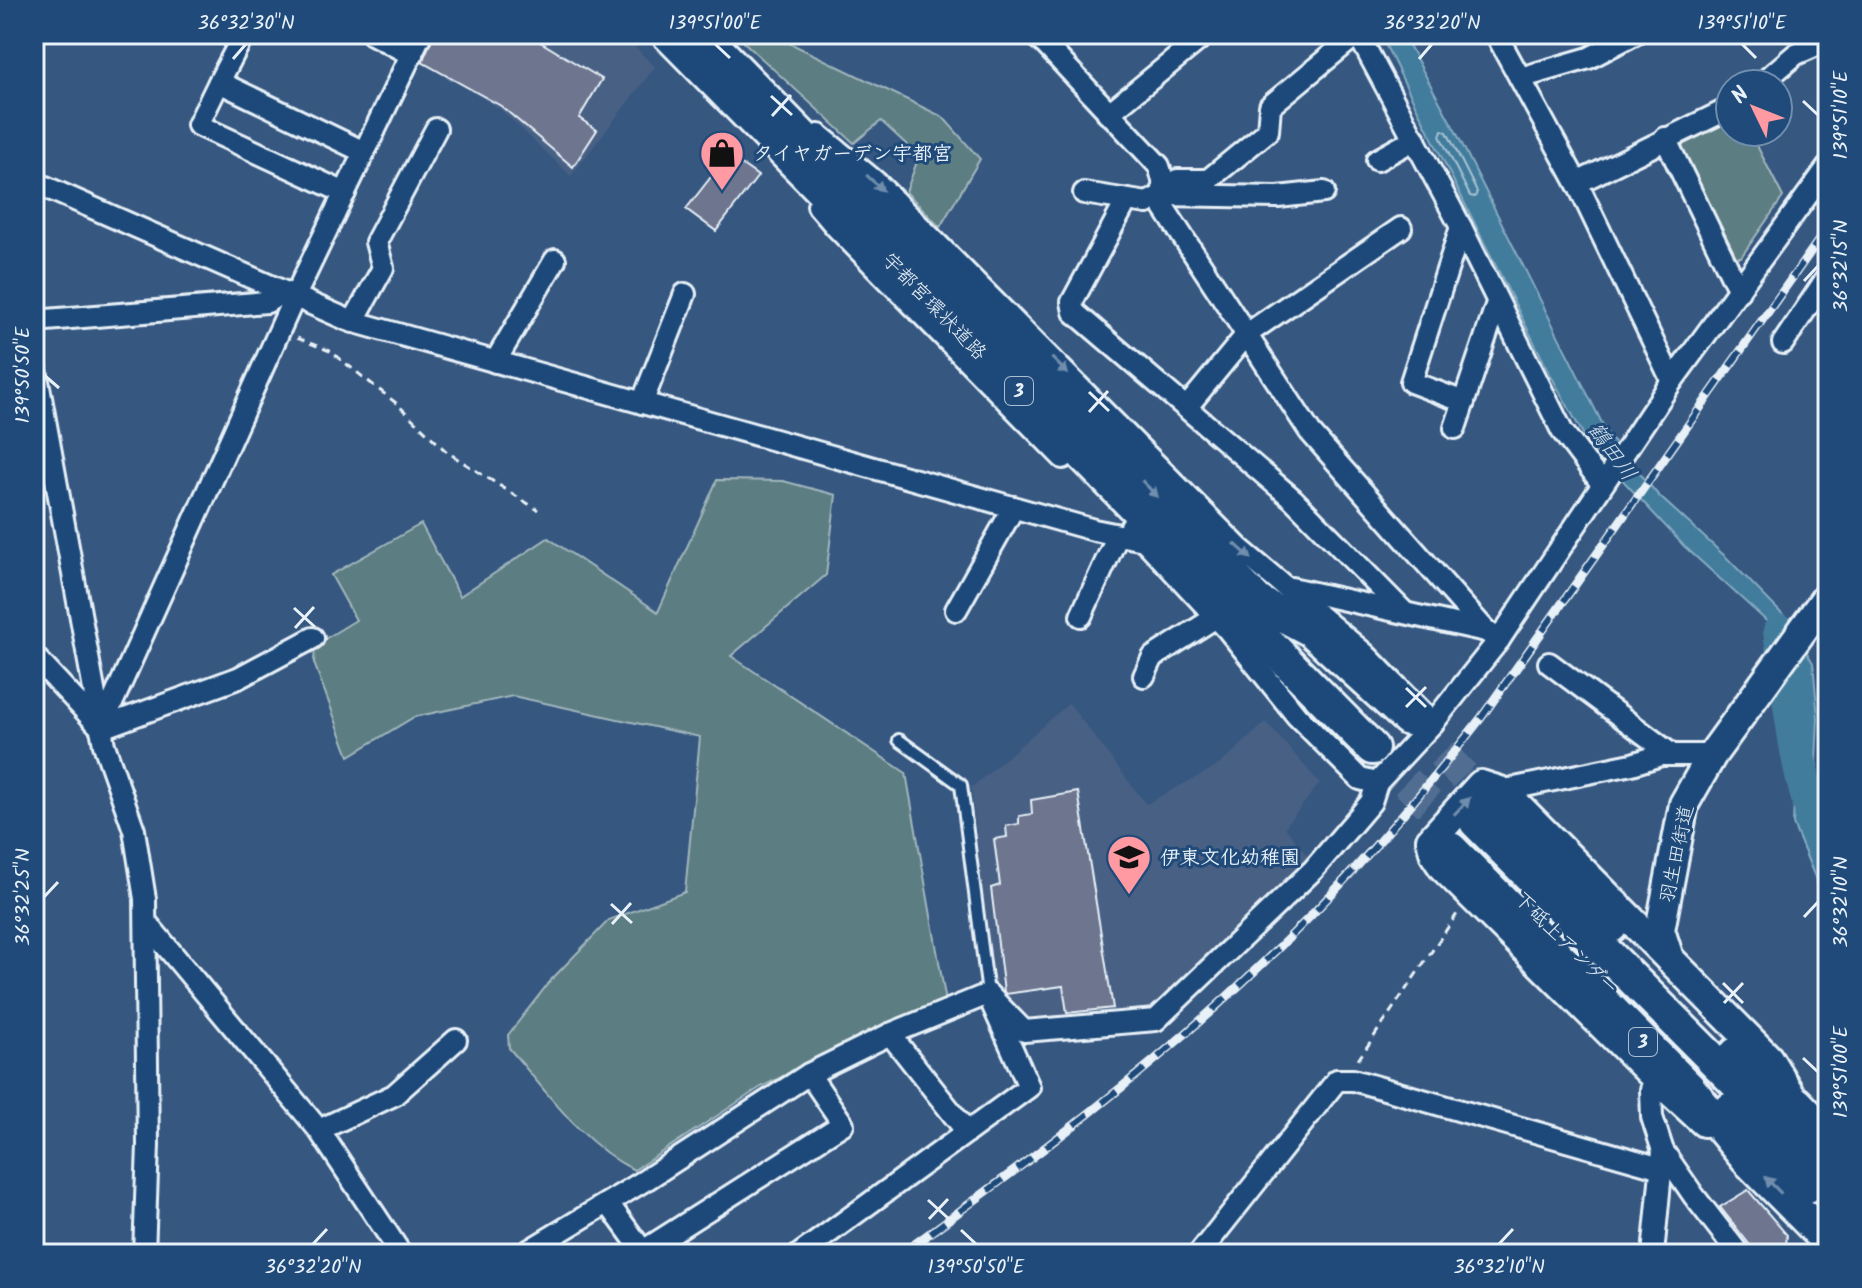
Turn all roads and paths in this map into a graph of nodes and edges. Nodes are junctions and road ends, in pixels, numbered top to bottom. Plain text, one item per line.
1 (244, 34) edge
2 (372, 34) edge
3 (421, 34) edge
4 (668, 34) edge
5 (1206, 34) edge
6 (1358, 34) edge
7 (1496, 34) edge
8 (1045, 37) edge
9 (1624, 37) edge
10 (1828, 40) edge
11 (702, 45) edge
12 (412, 55) junction
13 (1780, 68) edge
14 (1520, 78) junction
15 (219, 82) junction
16 (1108, 114) junction
17 (1714, 115) edge
18 (436, 129) dead end
19 (1665, 138) junction
20 (1415, 139) junction
21 (364, 152) junction
22 (1377, 160) dead end
23 (1828, 167) edge
24 (34, 182) edge
25 (1577, 183) junction
26 (1324, 192) dead end
27 (345, 193) junction
28 (1084, 193) dead end
29 (1162, 195) junction
30 (1127, 200) junction
31 (1461, 227) junction
32 (1401, 228) dead end
33 (555, 260) dead end
34 (1828, 276) edge
35 (1739, 291) junction
36 (685, 294) dead end
37 (288, 296) junction
38 (1497, 303) junction
39 (34, 321) edge
40 (353, 322) junction
41 (279, 331) junction
42 (1247, 334) junction
43 (1783, 343) dead end
44 (34, 359) edge
45 (495, 362) junction
46 (1672, 381) junction
47 (1464, 402) junction
48 (642, 403) junction
49 (1187, 407) junction
50 (1455, 428) dead end
51 (1606, 479) junction
52 (1014, 507) junction
53 (538, 510) dead end
54 (1118, 535) junction
55 (1144, 540) junction
56 (1828, 595) edge
57 (1251, 606) junction
58 (956, 610) dead end
59 (1404, 612) junction
60 (1081, 616) dead end
61 (1492, 635) junction
62 (313, 638) dead end
63 (34, 656) edge
64 (1549, 663) dead end
65 (1144, 676) dead end
66 (101, 728) junction
67 (899, 740) dead end
68 (1391, 745) junction
69 (1671, 754) junction
70 (1712, 755) junction
71 (1476, 821) junction
72 (1457, 914) dead end
73 (146, 922) junction
74 (1669, 959) junction
75 (988, 994) junction
76 (890, 1034) junction
77 (456, 1040) dead end
78 (809, 1074) junction
79 (1654, 1076) junction
80 (1345, 1080) junction
81 (1796, 1103) junction
82 (319, 1130) junction
83 (967, 1132) junction
84 (1828, 1136) edge
85 (1662, 1159) junction
86 (1747, 1159) junction
87 (1815, 1178) tunnel mouth
88 (608, 1203) junction
89 (1828, 1241) edge
90 (644, 1253) edge
91 (144, 1254) edge
92 (401, 1254) edge
93 (523, 1254) edge
94 (800, 1254) edge
95 (1199, 1254) edge
96 (1653, 1254) edge
97 (1739, 1254) edge

1 - 15 street
2 - 12 street
3 - 12 street
4 - 11 main road, 宇都宮環状道路 / 3
5 - 16 street
6 - 20 street
6 - 29 street
7 - 14 street
8 - 16 street
9 - 14 street
10 - 13 street
11 - 55 street
11 - 57 main road, 宇都宮環状道路 / 3
12 - 21 street
14 - 25 street
15 - 21 street
15 - 27 street
16 - 29 street
17 - 19 street
18 - 40 street
19 - 25 street
19 - 35 street
20 - 22 street
20 - 31 street
21 - 27 street
23 - 35 street
24 - 37 street
25 - 46 street
26 - 29 street
27 - 37 street
28 - 30 street
29 - 30 street
29 - 42 street
30 - 49 street
31 - 38 street
31 - 47 street
32 - 42 street
33 - 45 street
34 - 43 street
35 - 46 street
36 - 48 street
37 - 39 street
37 - 40 street
37 - 41 street
38 - 47 street
38 - 51 street
40 - 45 street
41 - 53 path
41 - 66 street
42 - 49 street
42 - 61 street
44 - 66 street
45 - 48 street
46 - 51 street
47 - 50 street
48 - 52 street
49 - 59 street
51 - 61 street
52 - 54 street
52 - 58 street
54 - 55 street
54 - 60 street
55 - 57 street
56 - 70 main road, 羽生田街道
57 - 59 street
57 - 65 street
57 - 68 main road, 宇都宮環状道路 / 3
57 - 68 main road, 3
59 - 61 street
61 - 68 street
62 - 66 street
63 - 66 street
64 - 69 street
66 - 73 street
67 - 75 lane
68 - 75 street
69 - 70 street
69 - 71 street
70 - 74 main road, 羽生田街道
71 - 74 main road
79 -> 71 main road
71 - 81 main road
71 - 86 main road, 3
71 - 87 main road, 下砥上アンダー / 3
72 - 80 path
73 - 82 street
73 - 91 street
74 - 81 main road
75 - 76 street
75 - 83 street
76 - 78 street
76 - 83 street
77 - 82 street
78 - 88 street
78 - 90 street
79 - 85 street
79 - 86 main road
80 - 85 street
80 - 95 street
81 - 84 main road
82 - 92 street
83 - 94 street
85 - 96 street
85 - 97 street
89 -> 86 main road, 3
88 - 90 street
88 - 93 street

